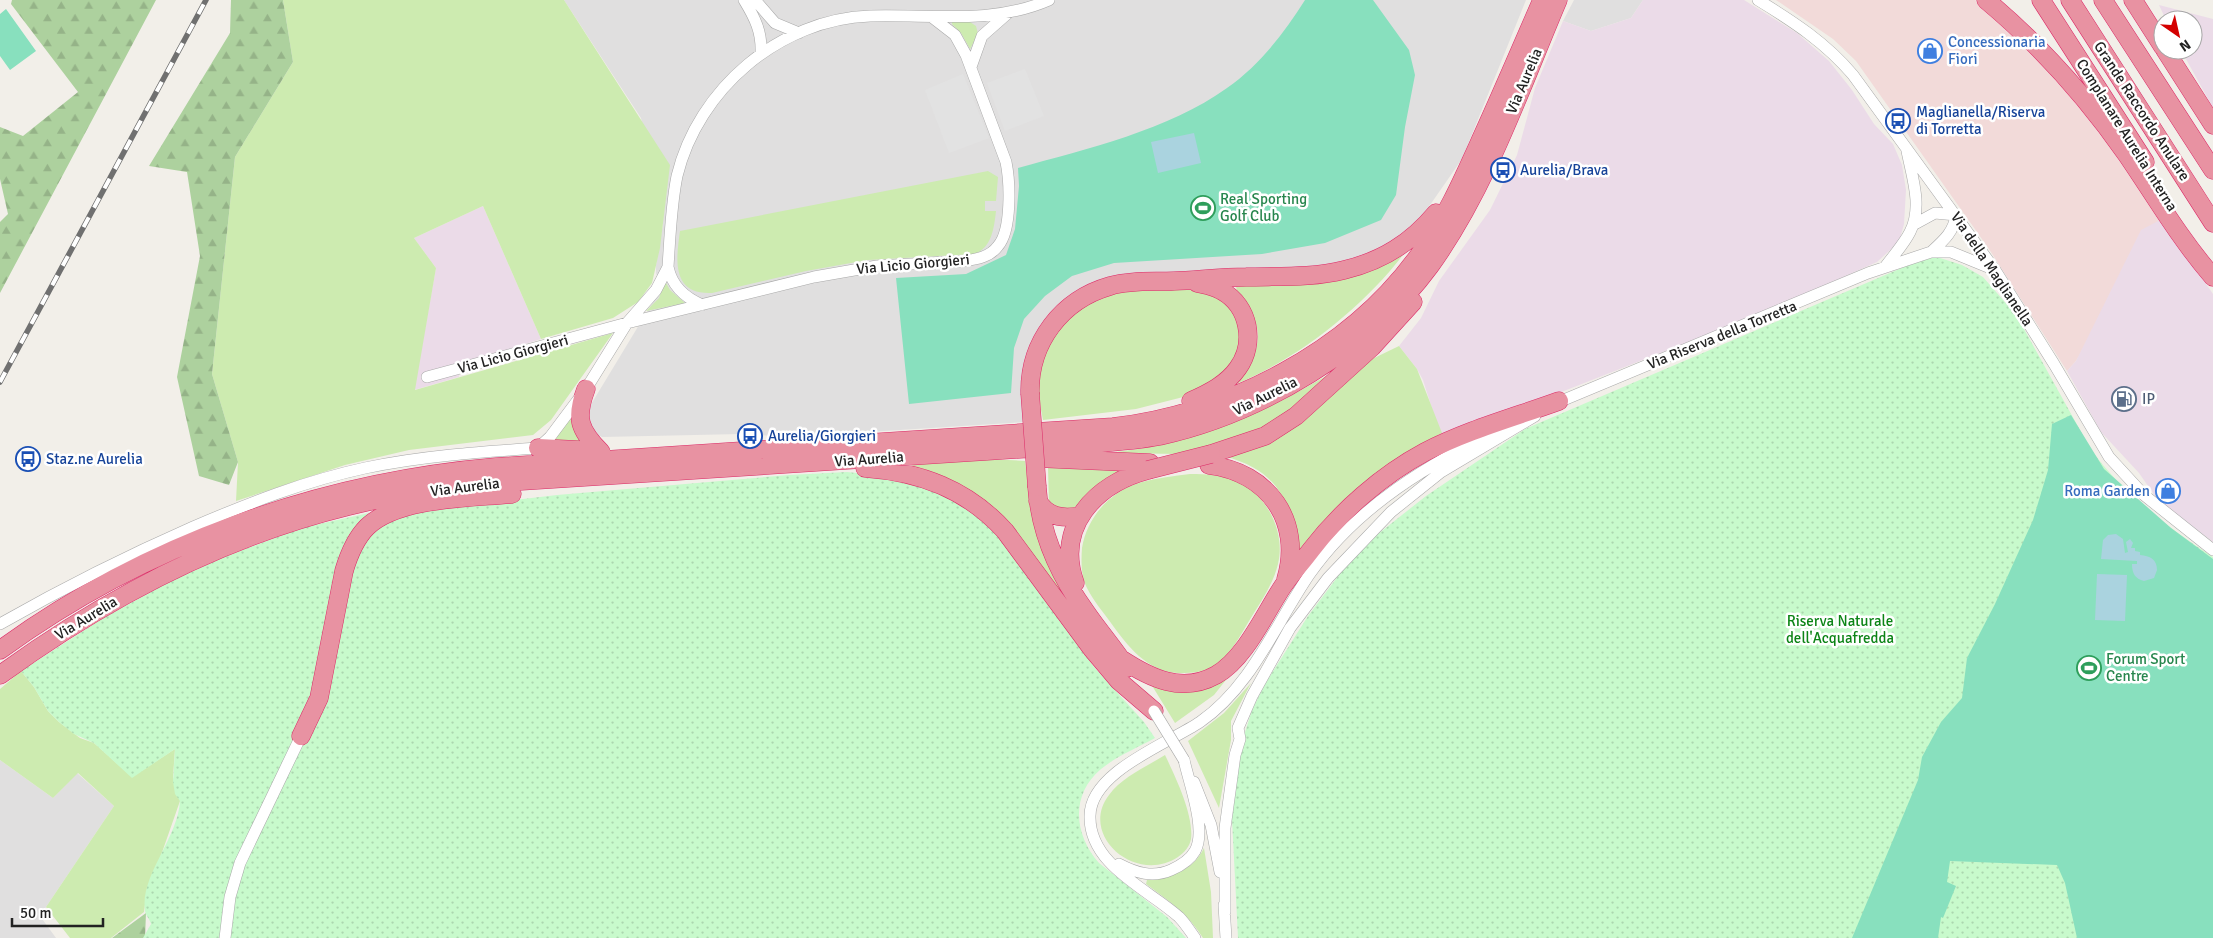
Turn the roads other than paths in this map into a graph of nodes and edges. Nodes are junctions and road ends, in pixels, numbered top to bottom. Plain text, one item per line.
1 (744, 0) edge
2 (755, 0) edge
3 (1049, 0) edge
4 (1542, 0) edge
5 (1758, 0) edge
6 (1986, 0) edge
7 (2041, 0) edge
8 (2070, 0) edge
9 (2104, 0) edge
10 (2133, 0) edge
11 (2144, 0) edge
12 (1557, 5) edge
13 (1009, 13) junction
14 (2153, 14) edge
15 (933, 18) junction
16 (2153, 31) edge
17 (799, 33) junction
18 (761, 53) junction
19 (2172, 60) edge
20 (2179, 60) edge
21 (971, 67) junction
22 (2193, 93) junction
23 (2213, 125) edge
24 (1906, 147) junction
25 (1469, 166) junction
26 (2213, 170) edge
27 (1470, 200) junction
28 (1956, 215) junction
29 (2213, 223) edge
30 (1913, 225) junction
31 (1931, 252) junction
32 (668, 267) junction
33 (1885, 267) junction
34 (1994, 270) junction
35 (2213, 270) edge
36 (2213, 277) edge
37 (1176, 281) junction
38 (702, 305) junction
39 (627, 323) junction
40 (428, 376) dead end
41 (586, 389) junction
42 (1559, 401) junction
43 (1136, 424) junction
44 (538, 448) junction
45 (813, 448) junction
46 (601, 452) junction
47 (966, 452) junction
48 (1210, 460) junction
49 (747, 467) junction
50 (1149, 467) junction
51 (598, 477) junction
52 (1038, 494) junction
53 (1080, 516) junction
54 (2213, 550) edge
55 (1284, 584) junction
56 (1086, 612) junction
57 (0, 624) edge
58 (0, 650) edge
59 (1121, 659) junction
60 (0, 675) edge
61 (1154, 711) junction
62 (301, 736) joint
63 (1184, 760) junction
64 (1101, 850) junction
65 (1225, 912) junction
66 (225, 938) edge
67 (1195, 938) edge
68 (1226, 938) edge

1 - 18 street
2 - 17 street
3 - 13 street
4 - 25 highway, Via Aurelia
5 - 24 street, Via della Maglianella
6 - 36 highway
7 - 35 highway, Complanare Aurelia Interna
8 - 29 highway, Grande Raccordo Anulare
9 - 26 highway, Grande Raccordo Anulare
10 - 16 highway
11 - 14 highway
12 - 27 highway, Via Aurelia
13 - 15 street
13 - 21 street
15 - 17 street
15 - 21 street, Via Licio Giorgieri
17 - 18 street
18 - 32 street
19 - 22 highway
20 - 22 highway
21 - 38 street, Via Licio Giorgieri
22 - 23 highway
24 - 28 street, Via della Maglianella
24 - 30 street
25 - 37 highway
25 - 43 highway, Via Aurelia
27 - 47 highway, Via Aurelia
27 - 48 highway
28 - 30 street
28 - 31 street
28 - 34 street, Via della Maglianella
30 - 33 street
31 - 33 street, Via Riserva della Torretta
31 - 34 street
32 - 38 street
32 - 39 street
33 - 42 street, Via Riserva della Torretta
34 - 54 street, Via della Maglianella
37 - 43 highway
37 - 52 highway, bridge
38 - 39 street, Via Licio Giorgieri
39 - 40 street, Via Licio Giorgieri
39 - 41 street
41 - 44 street
41 - 46 highway
42 - 55 highway
42 - 64 street
42 - 65 street
43 - 45 highway, Via Aurelia
44 - 46 highway
44 - 57 street
45 - 46 highway
45 - 58 highway, Via Aurelia
47 - 49 highway, Via Aurelia
47 - 50 highway
48 - 50 highway, bridge
48 - 55 highway
49 - 51 highway, Via Aurelia
49 - 61 highway
50 - 53 highway
51 - 60 highway, Via Aurelia
51 - 62 highway
52 - 53 highway
52 - 56 highway
53 - 56 highway
55 - 59 highway
56 - 59 highway
59 - 61 highway
61 - 63 street, bridge
62 - 66 street
63 - 64 street
63 - 65 street
64 - 67 street
65 - 68 street

